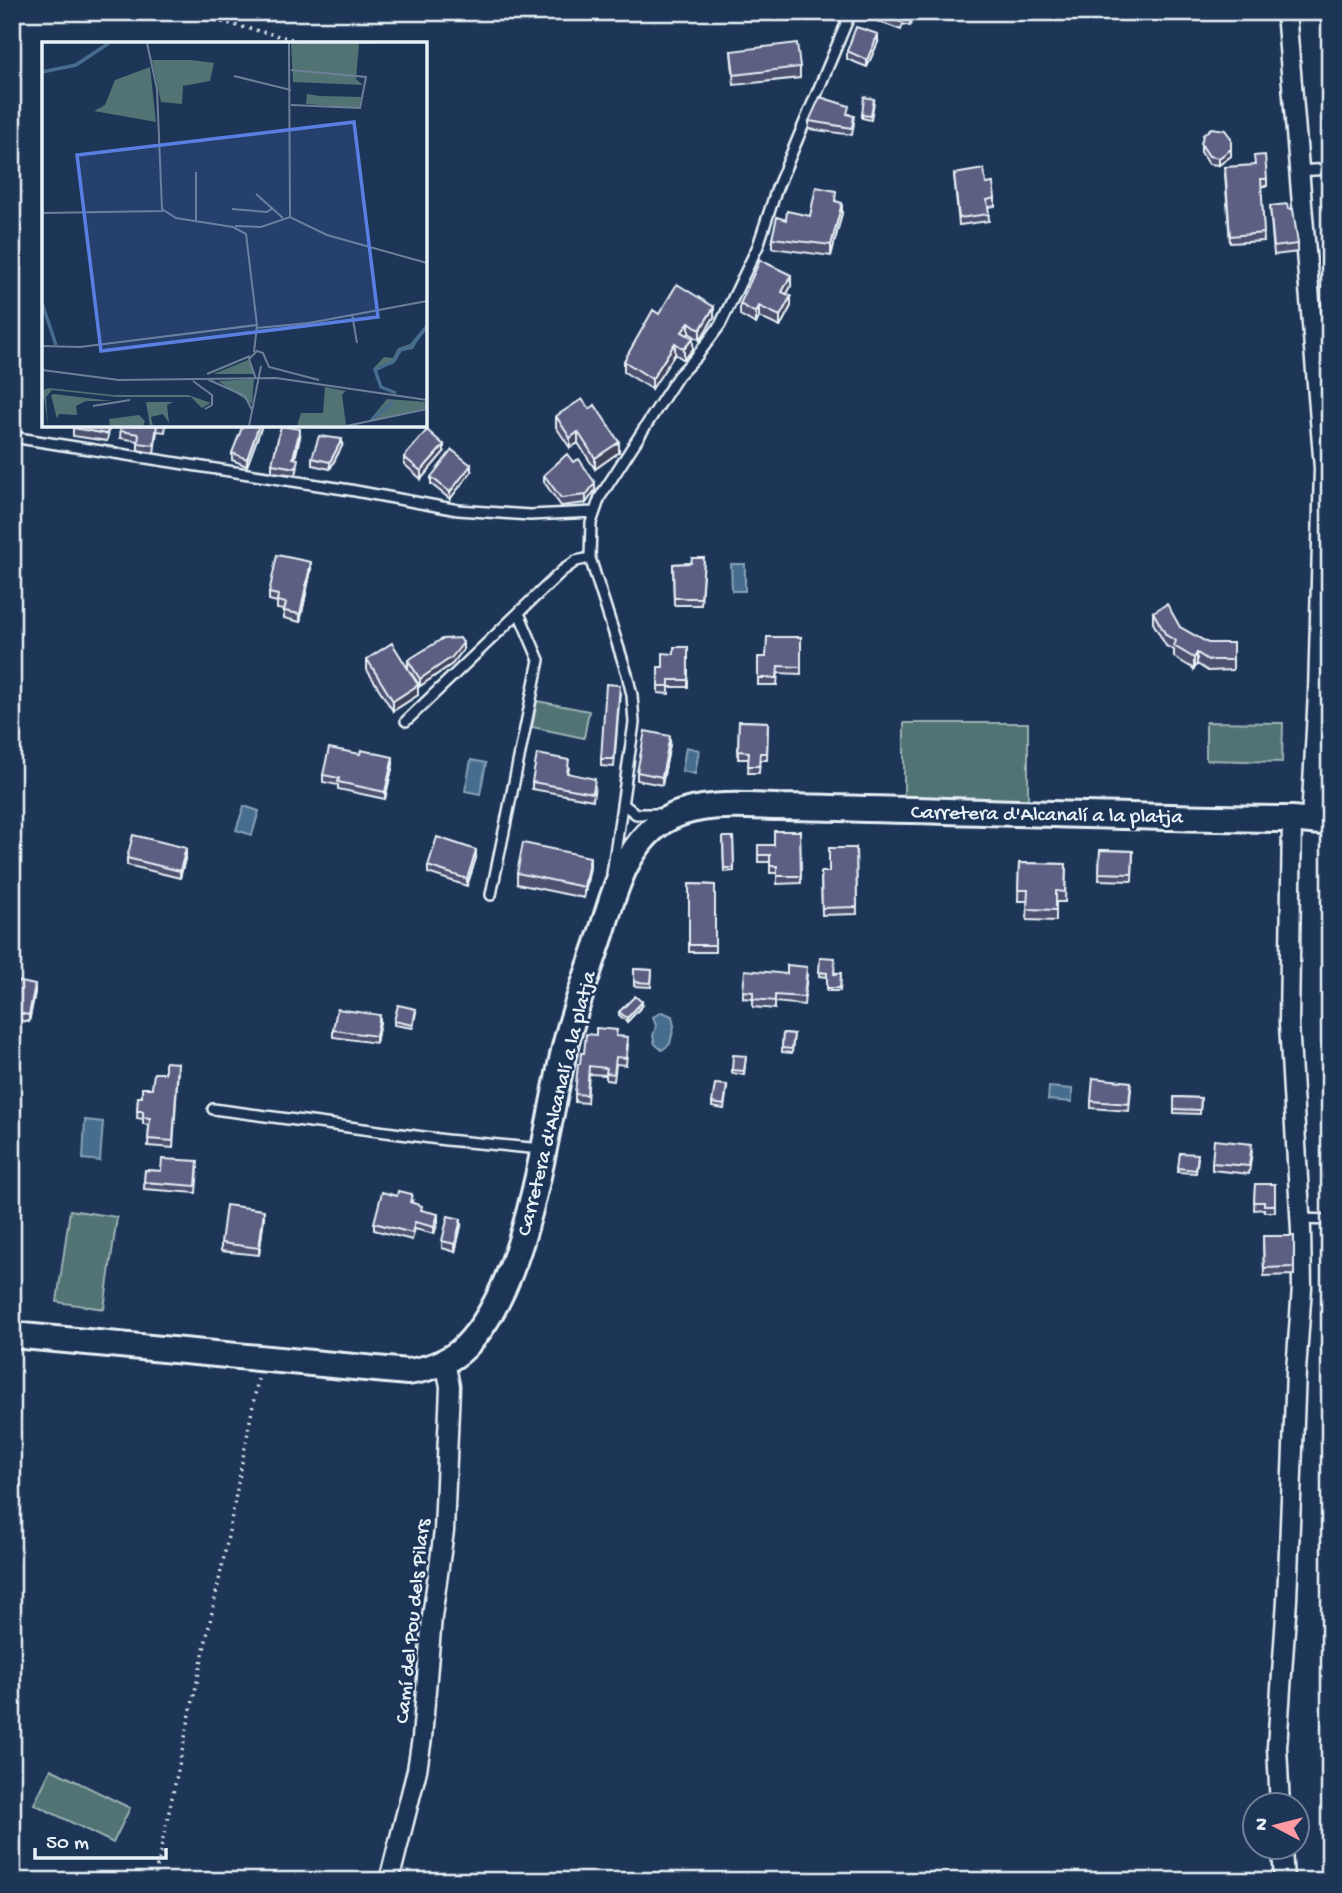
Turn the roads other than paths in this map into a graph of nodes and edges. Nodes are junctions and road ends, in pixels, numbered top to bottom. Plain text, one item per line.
1 (851, 12) edge
2 (1286, 12) edge
3 (1330, 169) edge
4 (1298, 171) junction
5 (12, 437) edge
6 (594, 512) junction
7 (590, 558) junction
8 (519, 613) junction
9 (406, 720) dead end
10 (623, 804) junction
11 (691, 809) junction
12 (1311, 821) edge
13 (491, 895) dead end
14 (602, 930) junction
15 (213, 1109) dead end
16 (543, 1150) junction
17 (1301, 1219) junction
18 (1330, 1220) edge
19 (12, 1335) edge
20 (445, 1362) junction
21 (1279, 1792) edge
22 (1283, 1862) edge
23 (389, 1881) edge
24 (1284, 1881) edge

1 - 6 lane
2 - 4 street
3 - 4 lane
4 - 12 street
5 - 6 lane
6 - 7 lane
7 - 8 lane
7 - 10 lane
8 - 9 lane
8 - 13 lane
10 - 11 lane
10 - 14 lane
11 - 12 main road, Carretera d'Alcanalí a la platja
11 - 14 main road, Carretera d'Alcanalí a la platja
12 - 17 street
14 - 16 main road, Carretera d'Alcanalí a la platja
15 - 16 lane
16 - 20 main road, Carretera d'Alcanalí a la platja
17 - 18 lane
17 - 21 street
19 - 20 main road, Carretera d'Alcanalí a la platja
20 - 23 street, Camí del Pou dels Pilars
22 - 24 street

